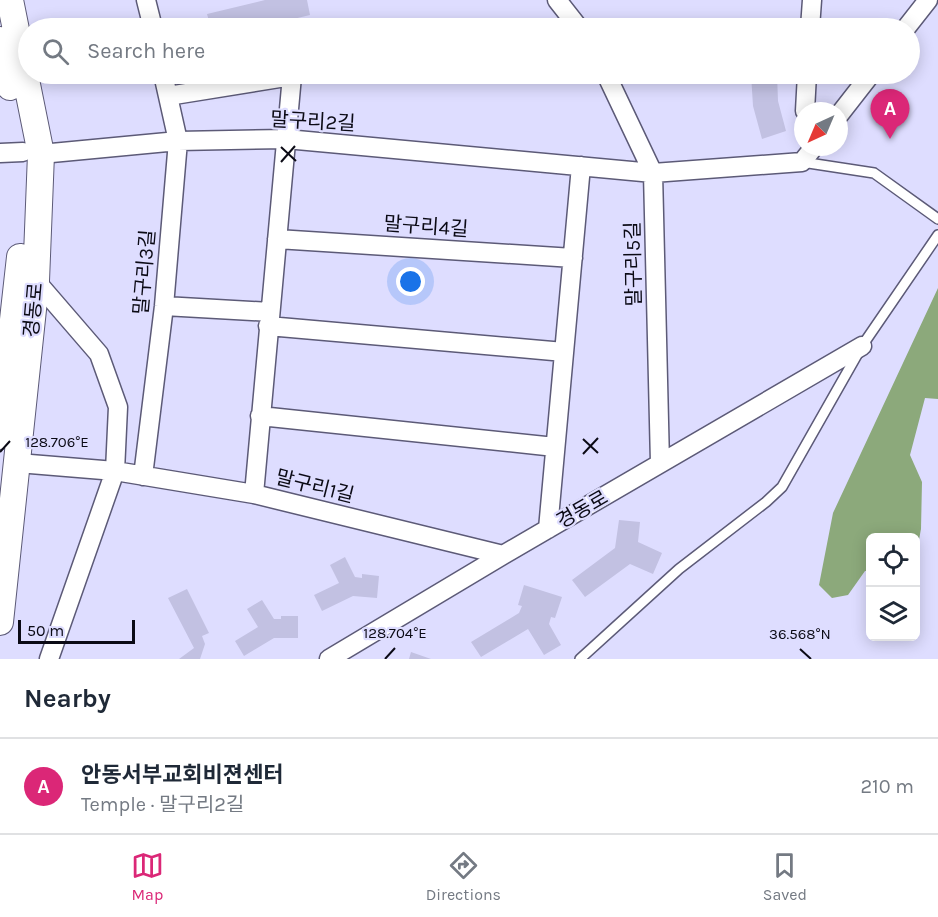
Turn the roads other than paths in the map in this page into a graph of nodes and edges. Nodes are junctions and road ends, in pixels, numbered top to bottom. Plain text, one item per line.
1 (10, 0) edge
2 (146, 0) edge
3 (557, 0) edge
4 (812, 0) edge
5 (928, 0) edge
6 (150, 18) edge
7 (571, 18) edge
8 (811, 18) edge
9 (914, 18) edge
10 (0, 40) edge
11 (165, 84) edge
12 (242, 84) edge
13 (291, 84) edge
14 (611, 84) edge
15 (806, 84) edge
16 (863, 84) edge
17 (168, 96) junction
18 (805, 102) edge
19 (848, 103) edge
20 (286, 139) junction
21 (178, 141) junction
22 (21, 153) edge
23 (794, 155) edge
24 (810, 156) edge
25 (581, 166) junction
26 (653, 173) junction
27 (938, 219) edge
28 (938, 235) edge
29 (277, 239) junction
30 (573, 258) junction
31 (36, 280) junction
32 (164, 306) junction
33 (269, 319) junction
34 (862, 346) junction
35 (564, 352) junction
36 (260, 416) junction
37 (0, 436) edge
38 (555, 447) junction
39 (18, 463) junction
40 (660, 463) junction
41 (115, 471) junction
42 (143, 476) junction
43 (254, 494) junction
44 (548, 529) junction
45 (503, 555) junction
46 (0, 622) edge
47 (49, 659) edge
48 (329, 659) edge
49 (580, 659) edge

1 - 22 street, 경동로
2 - 6 street
3 - 7 street
4 - 8 street
5 - 9 street
10 - 22 street, 경동로
11 - 17 street, 말구리3길
12 - 17 street
13 - 20 street
14 - 26 street, 말구리5길
15 - 18 street
16 - 19 street
17 - 21 street, 말구리3길
20 - 21 street, 말구리2길
20 - 25 street, 말구리2길
20 - 29 street
21 - 22 street, 말구리2길
21 - 32 street, 말구리3길
22 - 31 street, 경동로
22 - 37 street, 경동로
23 - 26 street, 말구리2길
24 - 27 lane
25 - 26 street, 말구리2길
25 - 30 street
26 - 40 street, 말구리5길
28 - 34 lane
29 - 30 street, 말구리4길
29 - 33 street
30 - 35 street
31 - 39 street, 경동로
31 - 41 street
32 - 33 street
32 - 42 street, 말구리3길
33 - 35 street
33 - 36 street
34 - 40 street, 경동로
34 - 49 lane
35 - 38 street
36 - 38 street
36 - 43 street
38 - 44 street
39 - 41 street, 말구리1길
39 - 46 street, 경동로
40 - 44 street, 경동로
41 - 42 street, 말구리1길
41 - 47 street
42 - 43 street, 말구리1길
43 - 45 street, 말구리1길
44 - 45 street, 경동로
45 - 48 street, 경동로

